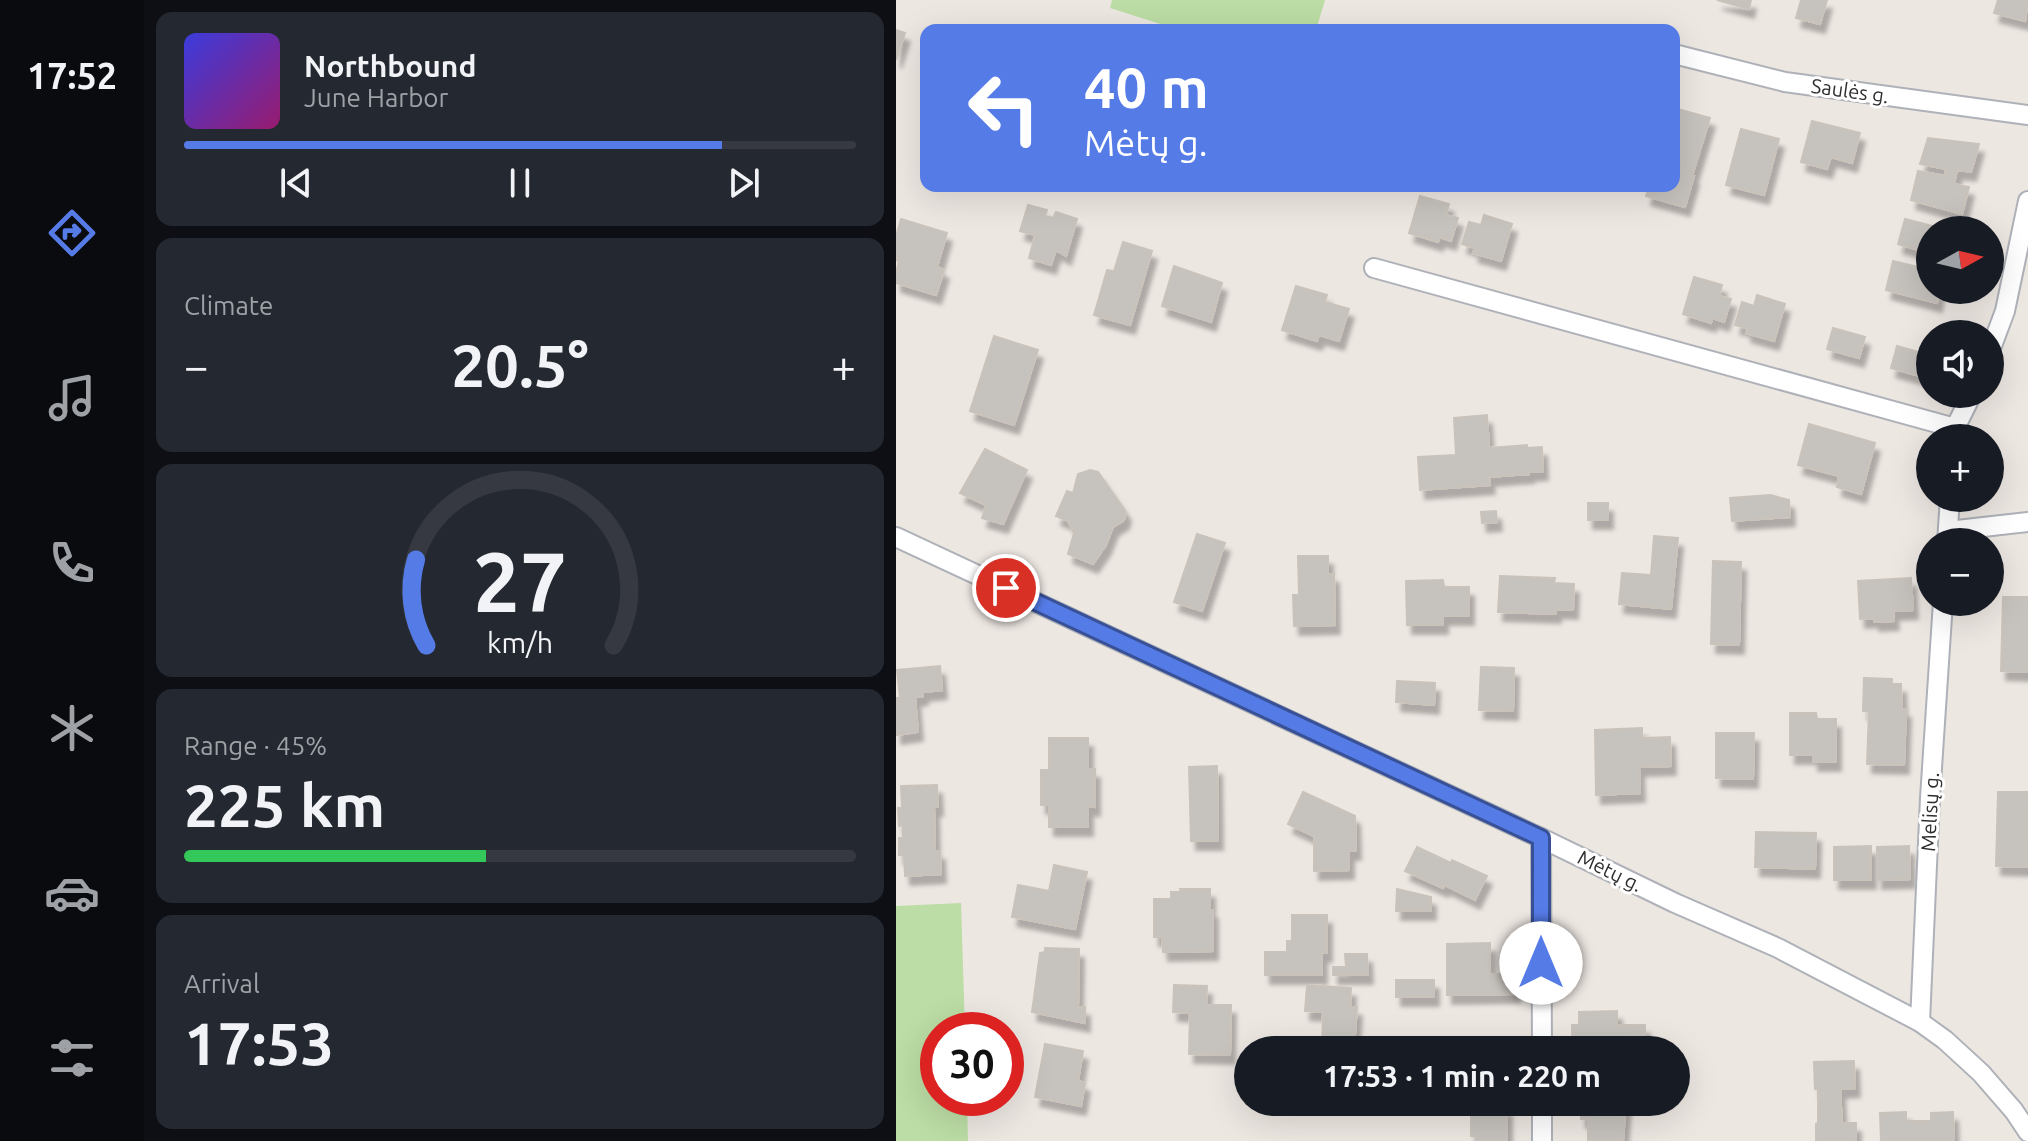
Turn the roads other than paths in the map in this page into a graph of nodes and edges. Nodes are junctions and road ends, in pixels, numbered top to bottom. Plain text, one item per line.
1 (1680, 56) edge
2 (2028, 115) edge
3 (2028, 201) edge
4 (1374, 268) dead end
5 (2002, 320) edge
6 (1922, 424) edge
7 (2028, 522) edge
8 (1994, 528) edge
9 (896, 537) edge
10 (1942, 616) edge
11 (1541, 838) junction
12 (1920, 1022) junction
13 (1542, 1036) edge
14 (1542, 1116) edge
15 (2028, 1132) edge
16 (1542, 1141) edge

1 - 2 street, Saulės g.
3 - 5 street
4 - 6 street
7 - 8 street
9 - 11 street, Mėtų g.
10 - 12 street, Melisų g.
11 - 12 street, Mėtų g.
11 - 13 street
12 - 15 street, Mėtų g.
14 - 16 street

